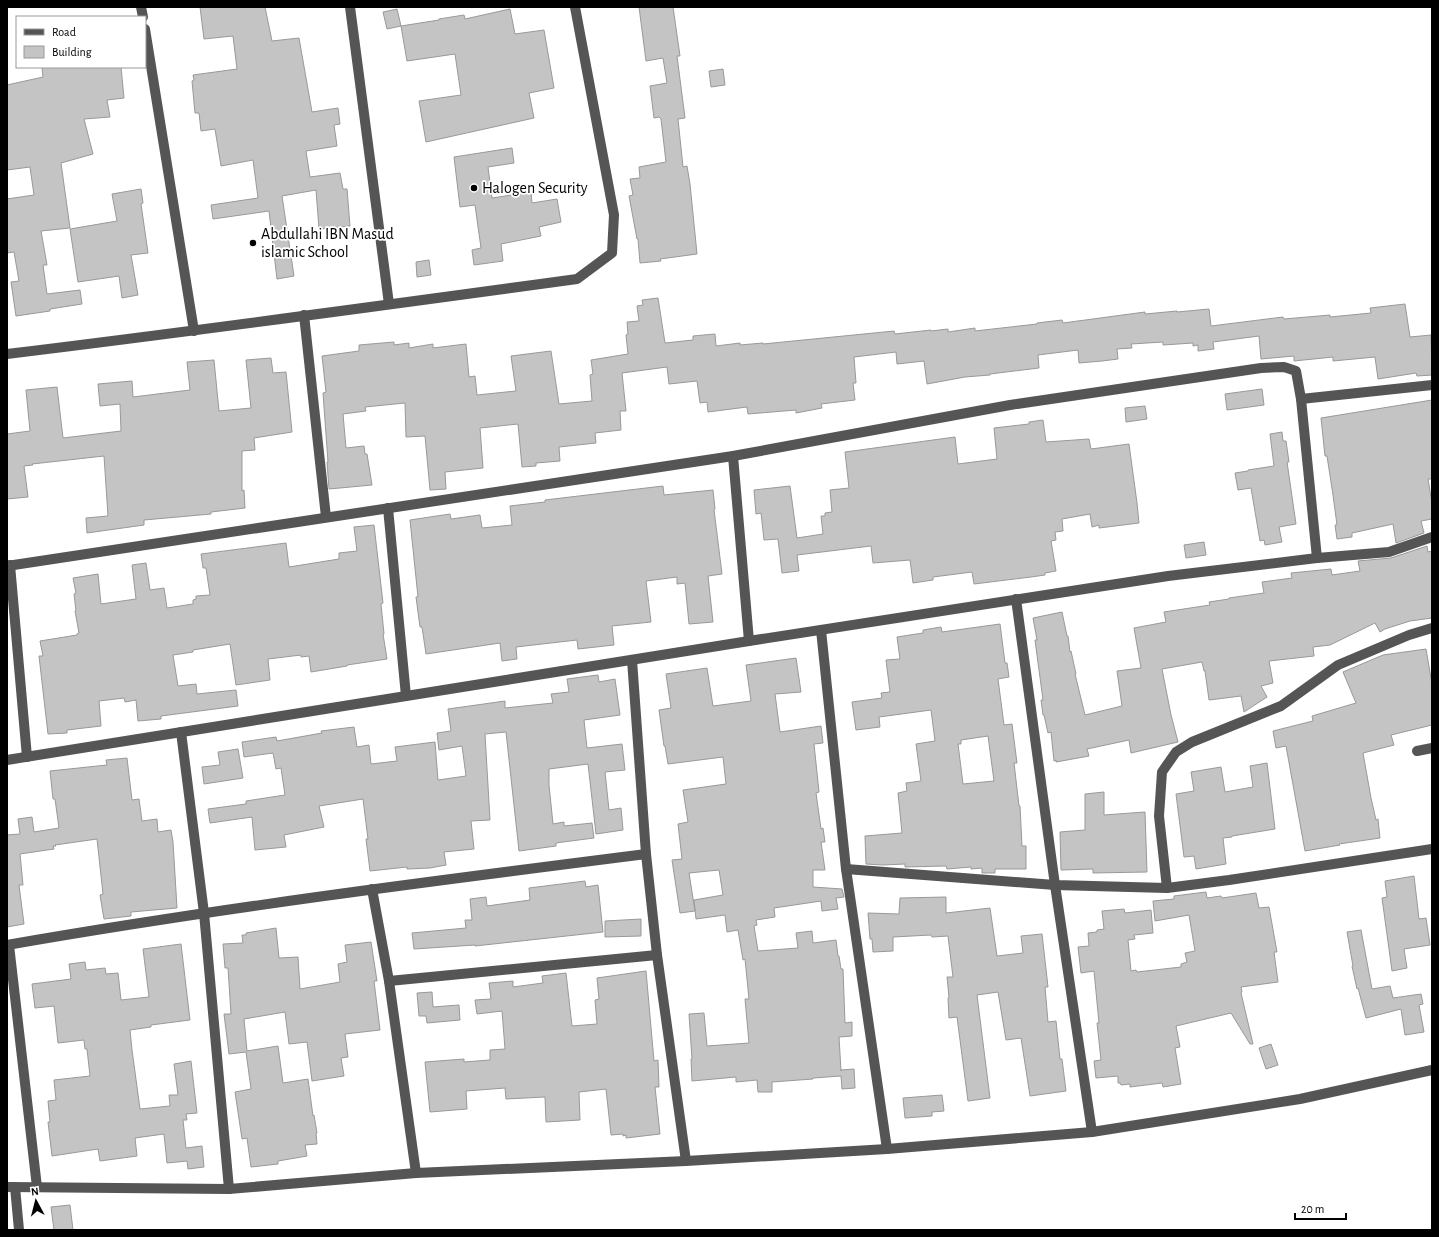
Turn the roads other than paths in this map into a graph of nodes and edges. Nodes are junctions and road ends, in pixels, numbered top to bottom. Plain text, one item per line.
1 (350, 7) edge
2 (575, 7) edge
3 (146, 35) edge
4 (389, 304) junction
5 (304, 315) junction
6 (194, 331) junction
7 (7, 354) edge
8 (1432, 385) edge
9 (1301, 399) junction
10 (733, 456) junction
11 (388, 508) junction
12 (326, 517) junction
13 (1432, 538) edge
14 (1317, 558) junction
15 (9, 566) edge
16 (1016, 599) junction
17 (1432, 628) edge
18 (821, 630) junction
19 (749, 641) junction
20 (632, 660) junction
21 (406, 696) junction
22 (181, 732) junction
23 (1432, 748) edge
24 (1417, 751) dead end
25 (27, 757) junction
26 (7, 760) edge
27 (1432, 849) edge
28 (646, 854) junction
29 (846, 869) junction
30 (1056, 885) junction
31 (1167, 888) junction
32 (372, 889) junction
33 (204, 913) junction
34 (8, 945) edge
35 (657, 955) junction
36 (389, 981) junction
37 (1432, 1070) edge
38 (1092, 1132) junction
39 (887, 1149) junction
40 (686, 1161) junction
41 (416, 1173) junction
42 (11, 1187) edge
43 (37, 1187) junction
44 (229, 1189) junction
45 (19, 1230) edge

1 - 4 street
2 - 4 street
3 - 6 street
4 - 5 street
5 - 6 street
5 - 12 street
6 - 7 street
8 - 9 street
9 - 10 street
9 - 14 street
10 - 11 street
10 - 19 street
11 - 12 street
11 - 21 street
12 - 15 street
13 - 14 street
14 - 16 street
15 - 25 street
16 - 18 street
16 - 30 street
17 - 31 street
18 - 19 street
18 - 29 street
19 - 20 street
20 - 21 street
20 - 28 street
21 - 22 street
22 - 25 street
22 - 33 street
23 - 24 street
25 - 26 street
27 - 31 street
28 - 32 street
28 - 35 street
29 - 30 street
29 - 39 street
30 - 31 street
30 - 38 street
32 - 33 street
32 - 36 street
33 - 34 street
33 - 44 street
34 - 43 street
35 - 36 street
35 - 40 street
36 - 41 street
37 - 38 street
38 - 39 street
39 - 40 street
40 - 41 street
41 - 44 street
42 - 43 street
42 - 45 street
43 - 44 street

